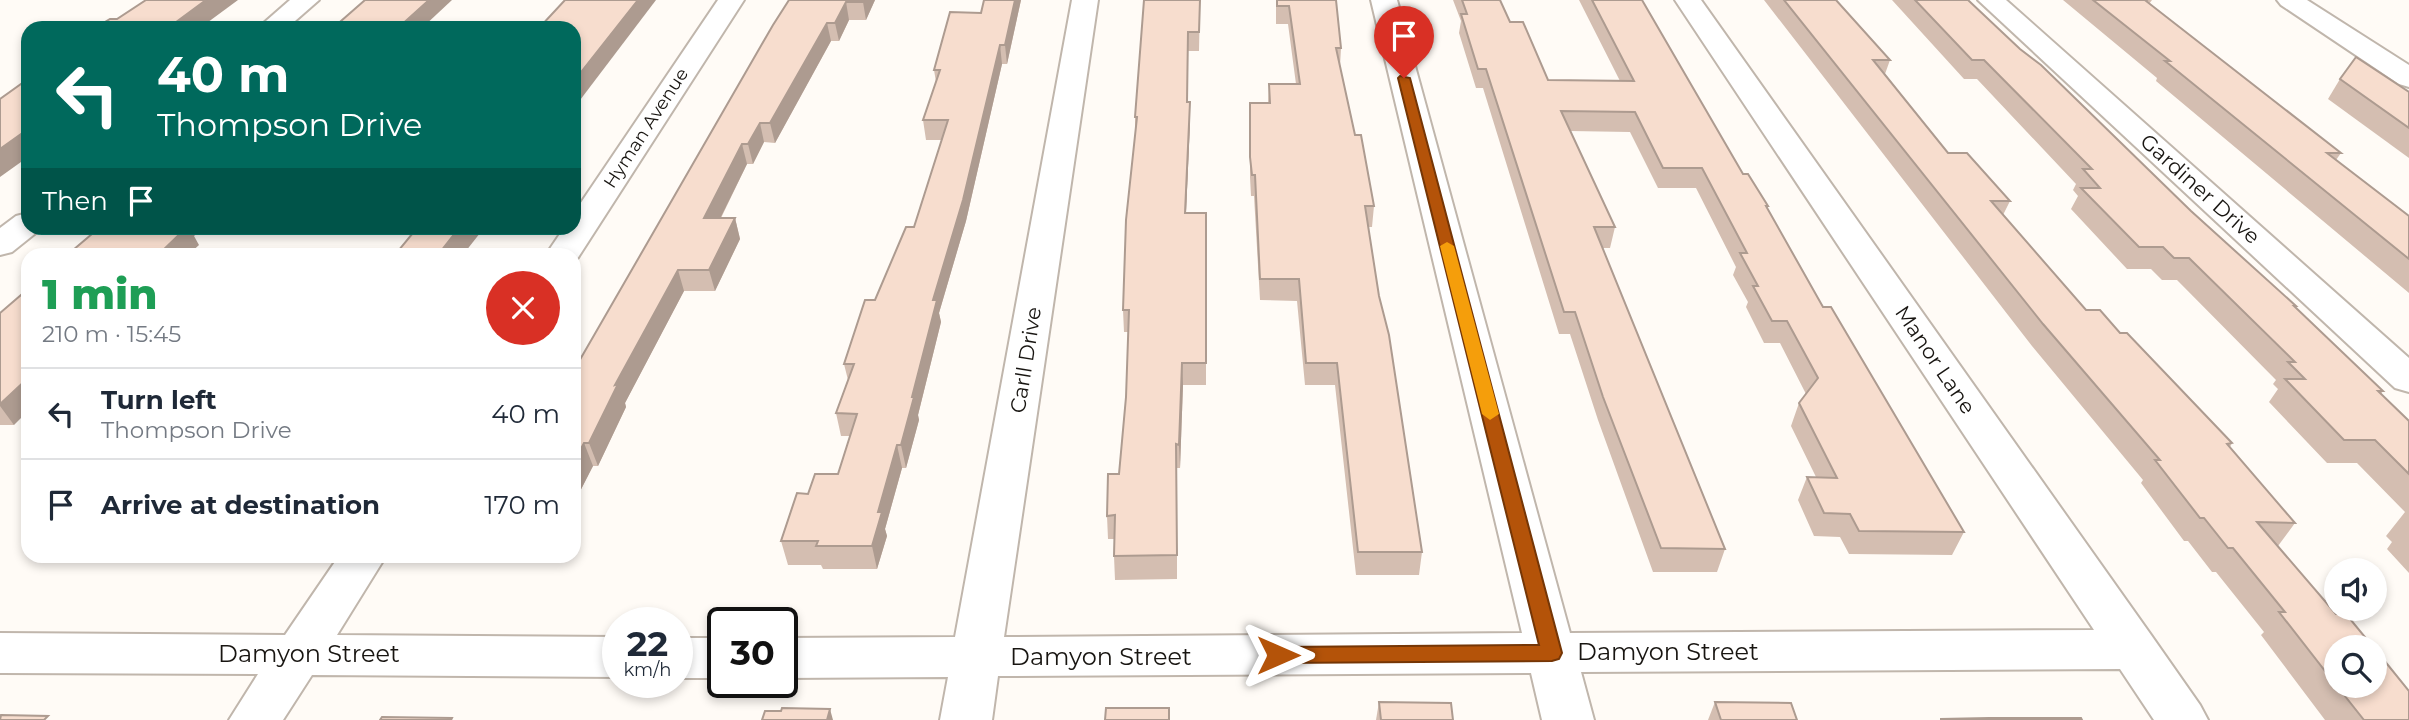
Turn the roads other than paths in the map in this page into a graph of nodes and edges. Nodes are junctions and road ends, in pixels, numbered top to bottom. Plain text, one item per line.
1 (306, 0) edge
2 (731, 0) edge
3 (1085, 0) edge
4 (1384, 0) edge
5 (1688, 0) edge
6 (1991, 0) edge
7 (2290, 0) edge
8 (280, 21) edge
9 (2409, 78) edge
10 (581, 227) edge
11 (21, 228) edge
12 (0, 245) edge
13 (2409, 379) edge
14 (359, 563) edge
15 (2134, 649) junction
16 (0, 653) edge
17 (300, 653) junction
18 (1552, 653) junction
19 (602, 657) edge
20 (798, 658) edge
21 (977, 658) junction
22 (255, 720) edge
23 (967, 720) edge
24 (1569, 720) edge
25 (2182, 720) edge

1 - 8 street
2 - 10 street, Hyman Avenue
3 - 21 street, Carll Drive
4 - 18 street
5 - 15 street, Manor Lane
6 - 13 street, Gardiner Drive
7 - 9 street
11 - 12 street
14 - 17 street
15 - 18 street, Damyon Street
15 - 25 street, Manor Lane
16 - 17 street, Damyon Street
17 - 19 street, Damyon Street
17 - 22 street
18 - 21 street, Damyon Street
18 - 24 street
20 - 21 street, Damyon Street
21 - 23 street, Carll Drive

